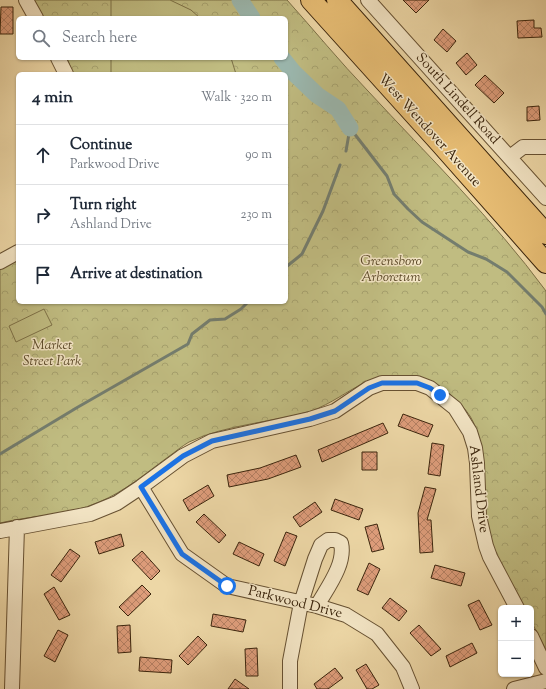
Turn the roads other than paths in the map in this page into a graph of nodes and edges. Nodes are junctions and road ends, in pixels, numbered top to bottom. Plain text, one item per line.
1 (26, 0) edge
2 (311, 0) edge
3 (337, 0) edge
4 (368, 0) edge
5 (35, 16) edge
6 (59, 60) edge
7 (65, 72) edge
8 (546, 147) edge
9 (510, 157) junction
10 (546, 198) edge
11 (546, 234) edge
12 (16, 253) edge
13 (0, 262) edge
14 (546, 263) edge
15 (141, 487) junction
16 (17, 527) junction
17 (0, 531) edge
18 (301, 603) junction
19 (515, 605) edge
20 (317, 606) junction
21 (533, 641) edge
22 (546, 668) edge
23 (546, 681) edge
24 (12, 689) edge
25 (290, 689) edge
26 (412, 689) edge
27 (514, 689) edge

1 - 5 street
2 - 14 highway, West Wendover Avenue
3 - 11 highway, West Wendover Avenue
4 - 9 street, South Lindell Road
6 - 7 street
8 - 9 street
9 - 10 street, South Lindell Road
12 - 13 street
15 - 16 street, Ashland Drive
15 - 18 street, Parkwood Drive
15 - 19 street, Ashland Drive
16 - 17 street, Ashland Drive
16 - 24 street
18 - 20 street, Parkwood Drive
18 - 20 street
18 - 25 street
20 - 26 street, Parkwood Drive
21 - 22 street
23 - 27 street

